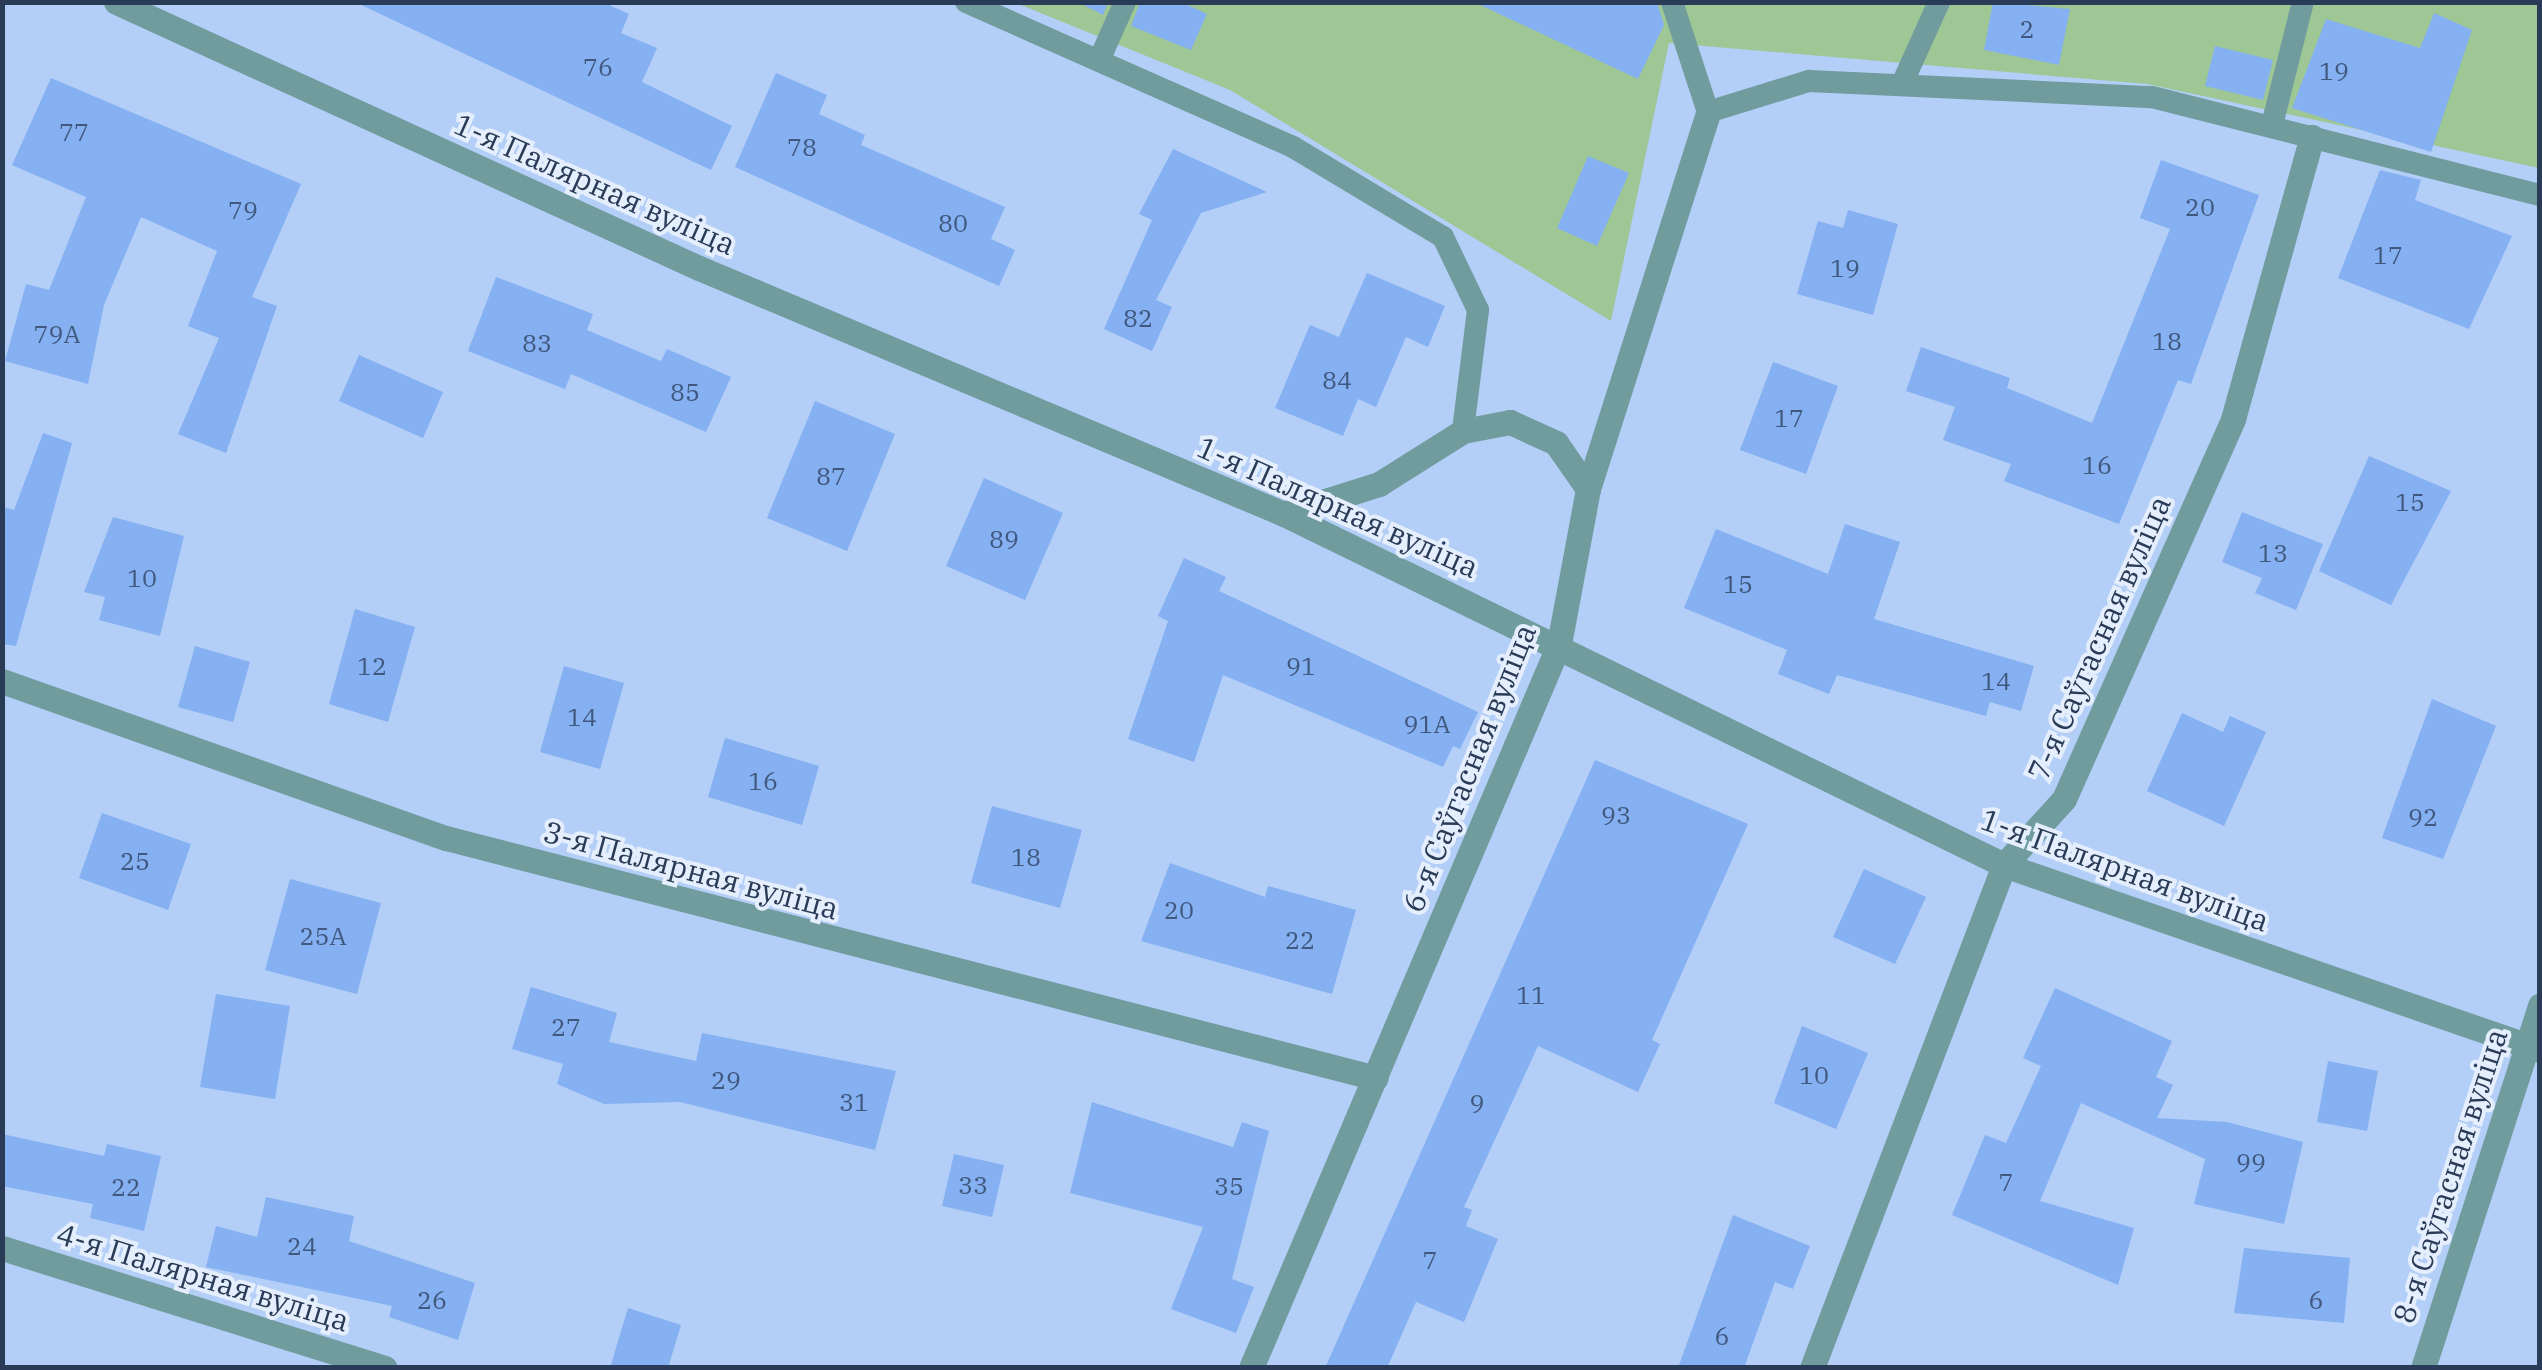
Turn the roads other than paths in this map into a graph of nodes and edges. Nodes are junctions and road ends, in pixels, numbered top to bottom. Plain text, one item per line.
1 (116, 2) edge
2 (966, 2) edge
3 (1126, 2) edge
4 (1672, 2) edge
5 (1939, 2) edge
6 (2302, 2) edge
7 (1100, 56) junction
8 (1902, 84) junction
9 (1708, 112) junction
10 (2272, 124) junction
11 (2312, 136) junction
12 (2540, 194) edge
13 (1463, 431) junction
14 (1588, 488) junction
15 (1284, 514) junction
16 (1559, 644) junction
17 (2, 682) edge
18 (2004, 865) junction
19 (2540, 1005) edge
20 (2532, 1048) edge
21 (1376, 1078) junction
22 (2, 1248) edge
23 (385, 1368) edge
24 (1251, 1368) edge
25 (1812, 1368) edge
26 (2423, 1368) edge

1 - 15 street, 1-я Палярная вуліца
2 - 7 lane
3 - 7 lane
4 - 9 lane
5 - 8 lane
6 - 10 lane
7 - 13 lane
8 - 9 lane
8 - 10 lane
9 - 14 street, 6-я Саўгасная вуліца
10 - 11 lane
11 - 12 lane
11 - 18 street, 7-я Саўгасная вуліца
13 - 14 street
13 - 15 street
14 - 16 street, 6-я Саўгасная вуліца
15 - 16 street, 1-я Палярная вуліца
16 - 18 street, 1-я Палярная вуліца
16 - 21 street, 6-я Саўгасная вуліца
17 - 21 street, 3-я Палярная вуліца
18 - 20 street, 1-я Палярная вуліца
18 - 25 street, 7-я Саўгасная вуліца
19 - 20 street, 8-я Саўгасная вуліца
20 - 26 street, 8-я Саўгасная вуліца
21 - 24 street, 6-я Саўгасная вуліца
22 - 23 street, 4-я Палярная вуліца

